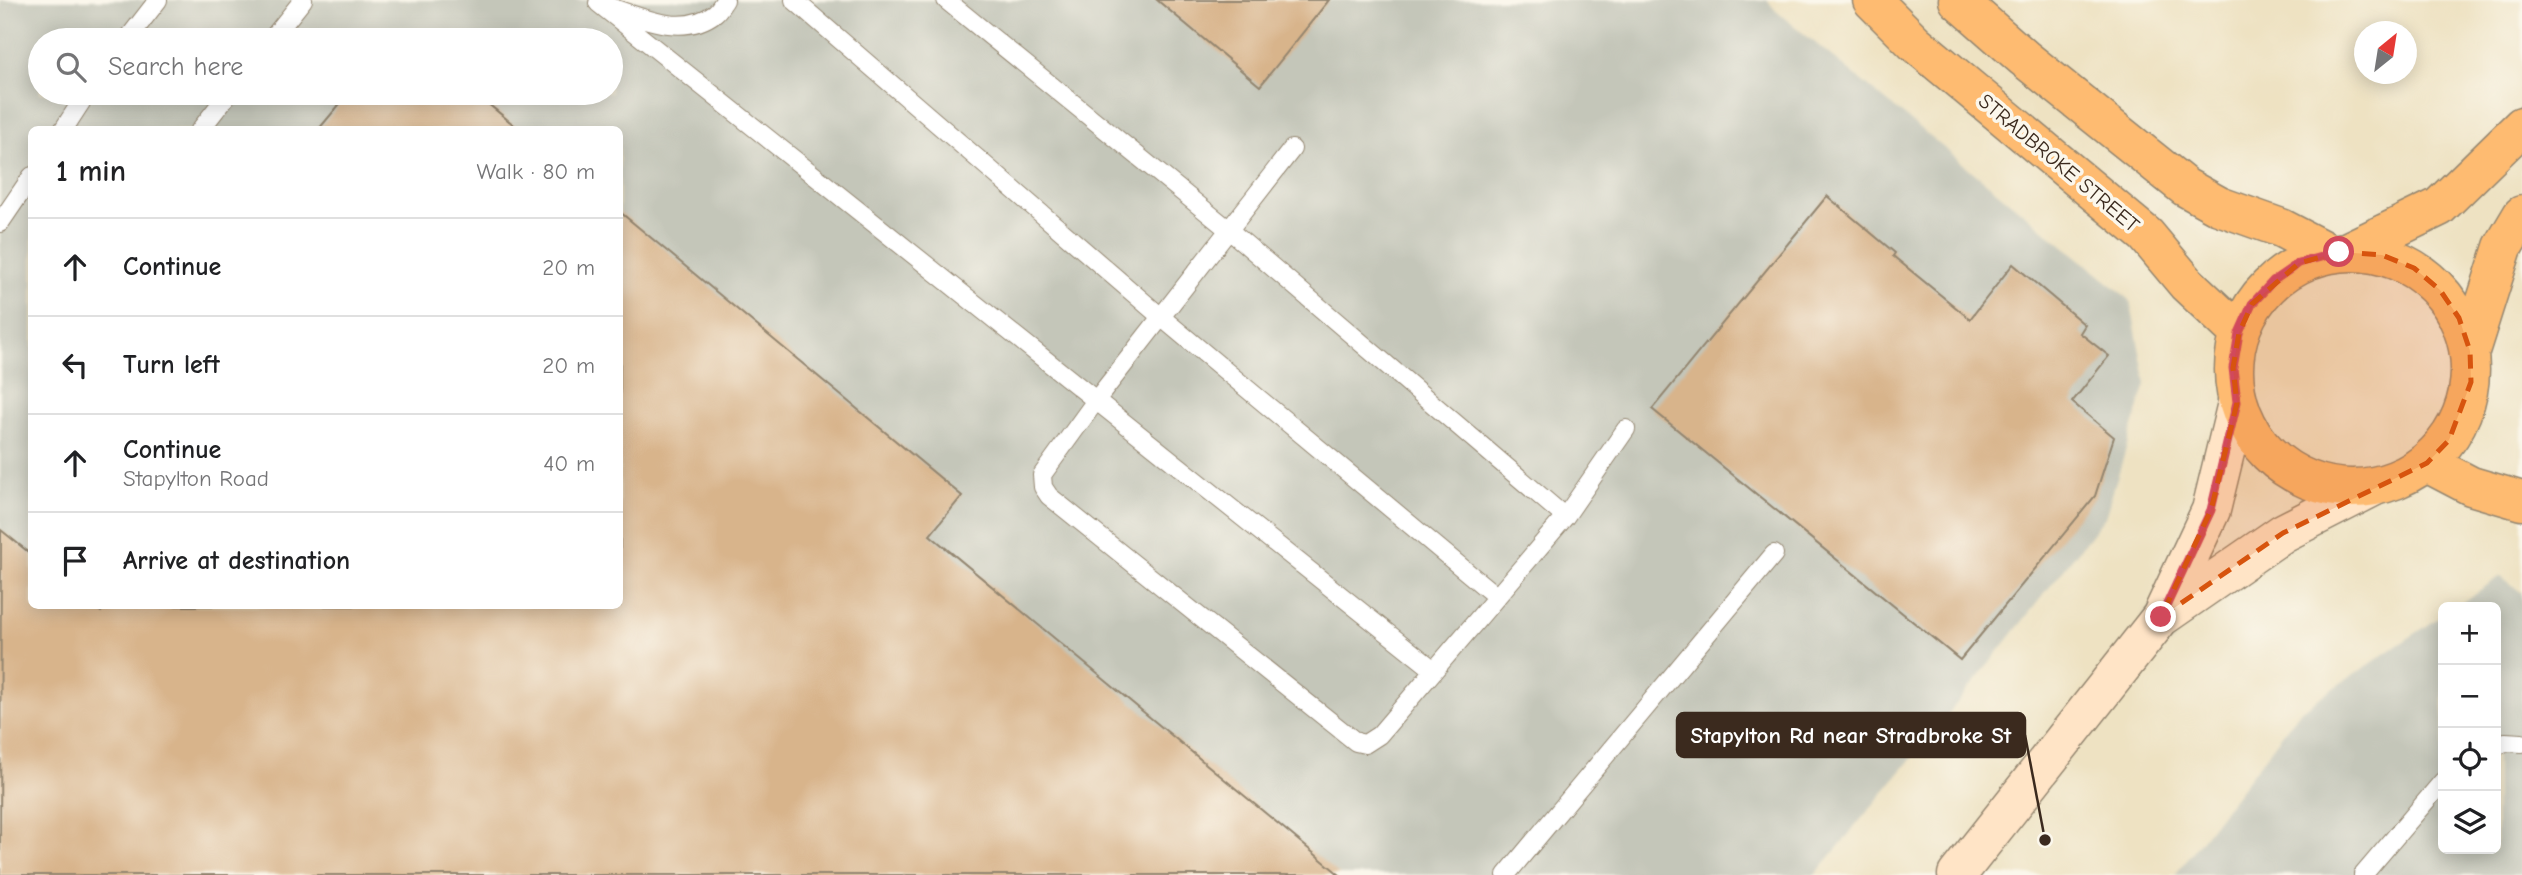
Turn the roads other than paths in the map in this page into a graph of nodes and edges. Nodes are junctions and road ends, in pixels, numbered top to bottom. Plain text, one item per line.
1 (158, 0) edge
2 (303, 0) edge
3 (725, 0) edge
4 (794, 0) edge
5 (946, 0) edge
6 (1872, 0) edge
7 (1958, 0) edge
8 (594, 2) edge
9 (136, 28) edge
10 (281, 28) edge
11 (79, 105) edge
12 (220, 105) edge
13 (65, 126) edge
14 (203, 126) edge
15 (2522, 126) edge
16 (1292, 149) dead end
17 (28, 182) edge
18 (2522, 215) edge
19 (0, 223) edge
20 (1229, 230) junction
21 (2339, 252) junction
22 (1161, 317) junction
23 (2239, 333) junction
24 (2470, 351) junction
25 (1097, 399) junction
26 (2237, 402) junction
27 (1626, 429) dead end
28 (2427, 463) junction
29 (2373, 487) junction
30 (2522, 501) edge
31 (1565, 517) junction
32 (1774, 554) dead end
33 (1497, 597) junction
34 (2161, 617) junction
35 (1434, 670) junction
36 (2522, 743) edge
37 (2501, 744) edge
38 (2438, 787) edge
39 (1506, 875) edge
40 (1957, 875) edge
41 (2363, 875) edge

1 - 9 lane
2 - 10 lane
3 - 8 lane
4 - 22 lane
5 - 20 lane
6 - 23 main road, STRADBROKE STREET
7 - 21 main road
8 - 25 lane
11 - 13 lane
12 - 14 lane
15 - 21 main road
16 - 20 lane
17 - 19 lane
18 - 24 main road
20 - 22 lane
20 - 31 lane
21 - 23 main road
21 - 24 main road
22 - 25 lane
22 - 33 lane
23 - 26 main road
24 - 28 main road
25 - 35 lane
25 - 35 lane
26 - 29 main road
26 - 34 main road
27 - 31 lane
28 - 29 main road
28 - 30 main road
29 - 34 main road
31 - 33 lane
32 - 39 lane
33 - 35 lane
34 - 40 main road
36 - 37 lane
38 - 41 lane

